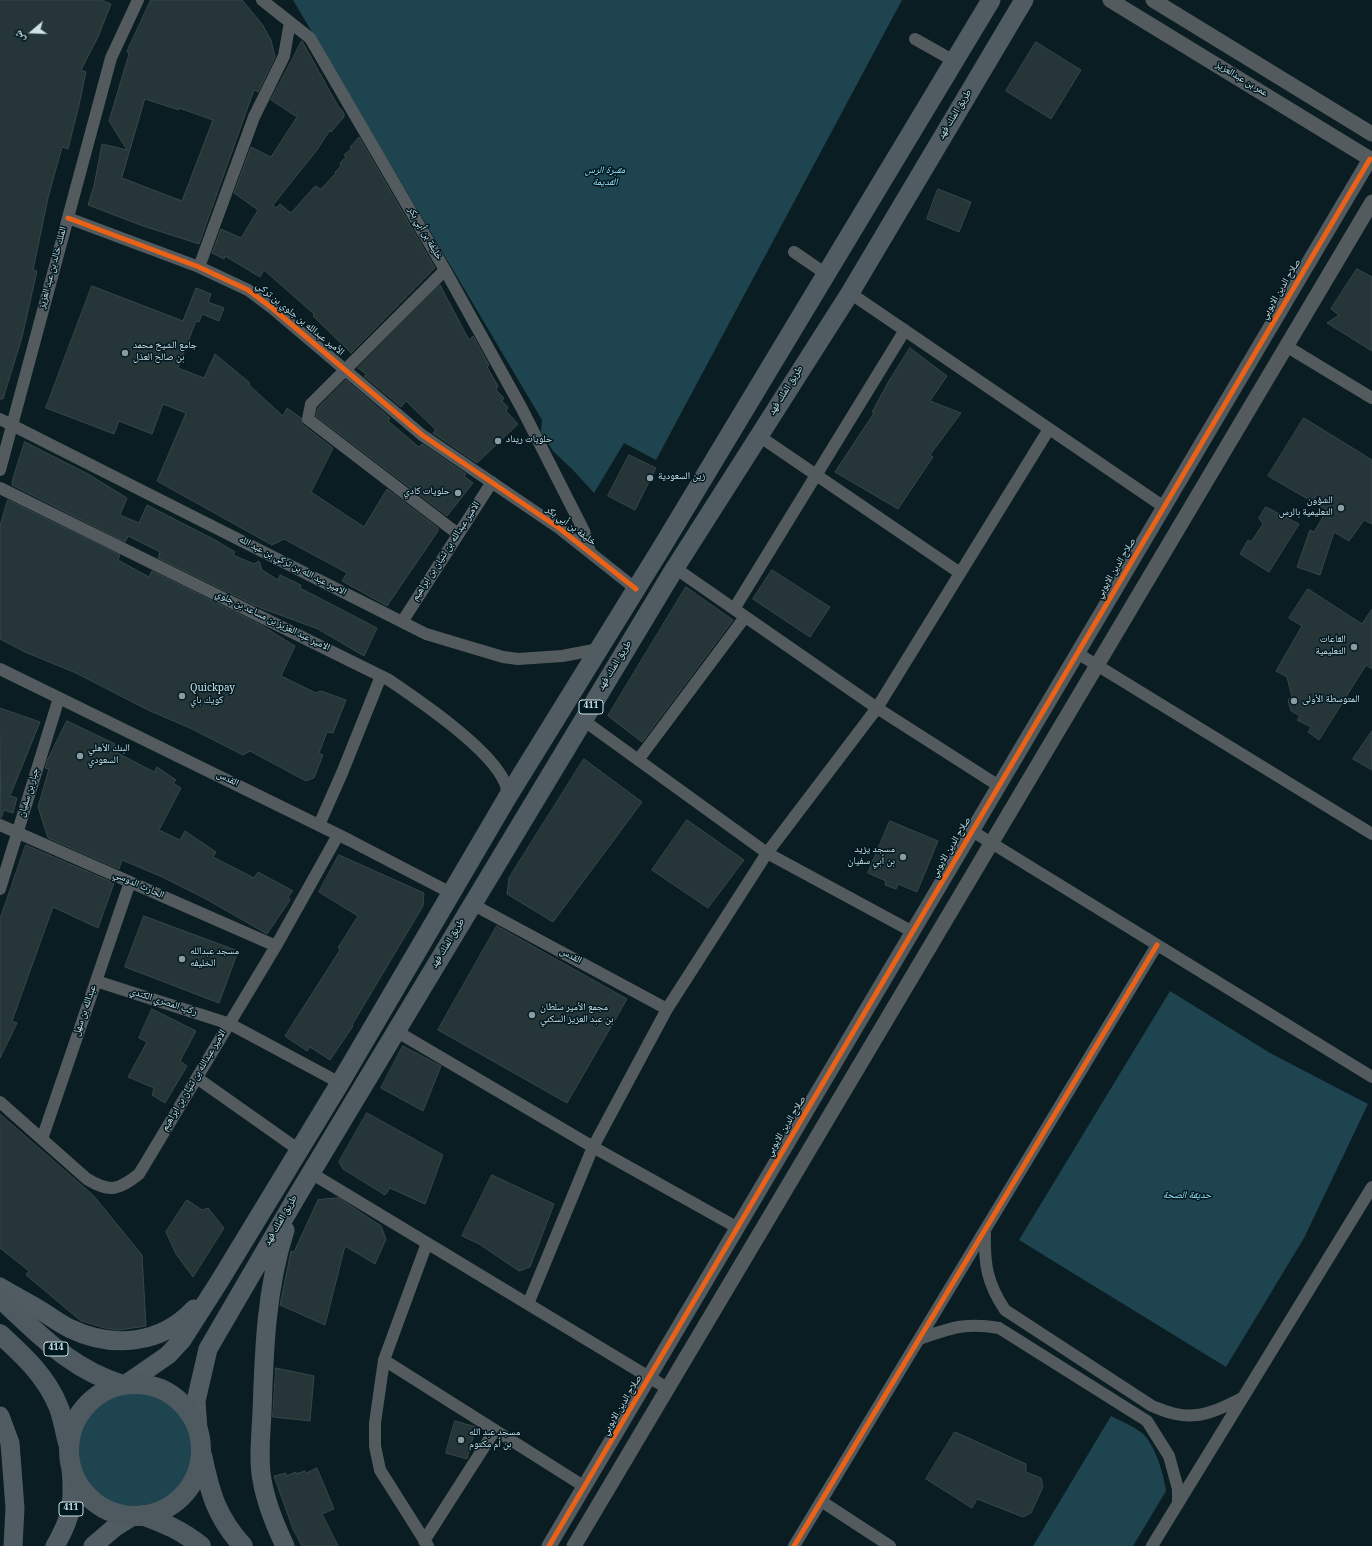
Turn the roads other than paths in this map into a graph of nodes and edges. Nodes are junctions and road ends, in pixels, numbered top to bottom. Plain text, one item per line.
1 (138, 0) edge
2 (262, 0) edge
3 (991, 0) edge
4 (1110, 0) edge
5 (1153, 0) edge
6 (1024, 1) edge
7 (290, 22) junction
8 (915, 39) dead end
9 (954, 61) junction
10 (1372, 134) edge
11 (1371, 159) edge
12 (1372, 202) edge
13 (68, 218) junction
14 (794, 252) dead end
15 (199, 267) junction
16 (445, 270) junction
17 (826, 274) junction
18 (850, 293) junction
19 (905, 330) junction
20 (1286, 346) junction
21 (346, 370) junction
22 (1372, 398) edge
23 (0, 419) edge
24 (12, 426) junction
25 (734, 426) junction
26 (1050, 429) junction
27 (757, 438) junction
28 (0, 470) edge
29 (817, 476) junction
30 (492, 482) junction
31 (0, 488) edge
32 (1164, 507) junction
33 (458, 534) junction
34 (590, 552) junction
35 (675, 568) junction
36 (960, 573) junction
37 (636, 589) junction
38 (734, 609) junction
39 (745, 617) junction
40 (402, 622) junction
41 (599, 649) junction
42 (1077, 653) junction
43 (1096, 665) junction
44 (0, 669) edge
45 (381, 676) junction
46 (59, 698) junction
47 (877, 708) junction
48 (583, 720) junction
49 (638, 760) junction
50 (999, 786) junction
51 (508, 798) junction
52 (0, 825) edge
53 (319, 825) junction
54 (972, 831) junction
55 (18, 832) junction
56 (1372, 834) edge
57 (338, 835) junction
58 (991, 843) junction
59 (767, 853) junction
60 (130, 882) junction
61 (0, 889) edge
62 (453, 894) junction
63 (472, 904) junction
64 (913, 932) junction
65 (1157, 945) junction
66 (276, 946) junction
67 (96, 981) junction
68 (667, 1009) junction
69 (230, 1024) junction
70 (396, 1031) junction
71 (1372, 1077) edge
72 (197, 1078) junction
73 (340, 1083) junction
74 (0, 1102) edge
75 (42, 1139) junction
76 (593, 1147) junction
77 (299, 1150) junction
78 (310, 1173) junction
79 (1372, 1187) edge
80 (296, 1196) junction
81 (738, 1228) junction
82 (985, 1230) junction
83 (427, 1243) junction
84 (219, 1282) junction
85 (0, 1288) edge
86 (0, 1298) edge
87 (528, 1304) junction
88 (0, 1334) edge
89 (919, 1339) junction
90 (45, 1340) junction
91 (384, 1360) junction
92 (29, 1361) junction
93 (650, 1378) junction
94 (125, 1384) junction
95 (667, 1388) junction
96 (1243, 1397) junction
97 (0, 1416) edge
98 (198, 1430) junction
99 (495, 1430) junction
100 (68, 1446) junction
101 (201, 1450) junction
102 (71, 1468) junction
103 (585, 1487) junction
104 (821, 1501) junction
105 (1178, 1504) junction
106 (138, 1516) junction
107 (426, 1543) edge
108 (234, 1545) edge
109 (13, 1546) edge
110 (55, 1546) edge
111 (93, 1546) edge
112 (201, 1546) edge
113 (285, 1546) edge
114 (550, 1546) edge
115 (574, 1546) edge
116 (794, 1546) edge
117 (890, 1546) edge
118 (1152, 1546) edge

1 - 13 street, الملك خالد بن عبد العزيز
2 - 7 street, خليفة بن أبي بكر
3 - 9 main road, 411
4 - 11 street, عمر بن عبدالعزيز
5 - 10 street
6 - 18 main road, طريق الملك فهد / 411
7 - 15 street
7 - 16 street, خليفة بن أبي بكر
8 - 9 street
9 - 17 main road, 411
11 - 32 street, صلاح الدين الايوبي
12 - 20 street
13 - 15 street, الأمير عبدالله بن جلوي بن تركي
13 - 24 street, الملك خالد بن عبد العزيز
14 - 17 street
15 - 21 street, الأمير عبدالله بن جلوي بن تركي
16 - 21 street
16 - 34 street, خليفة بن أبي بكر
17 - 25 main road, 411
18 - 19 street
18 - 27 main road, طريق الملك فهد / 411
19 - 26 street
19 - 29 street
20 - 22 street
20 - 43 street
21 - 30 street, الأمير عبدالله بن جلوي بن تركي
21 - 33 street
23 - 24 street, الامير عبد الله بن تركي بن عبد الله
24 - 28 street, الملك خالد بن عبد العزيز
24 - 40 street, الامير عبد الله بن تركي بن عبد الله
25 - 27 main road
25 - 37 main road, 411
26 - 32 street
26 - 36 street
27 - 29 street
27 - 35 main road, طريق الملك فهد / 411
29 - 36 street
29 - 38 street
30 - 33 street, الامير عبدالله بن ثنيان بن ابراهيم
30 - 34 street, خليفة بن أبي بكر
31 - 45 street, الامير عبد العزيز بن مساعد بن جلوي
32 - 42 street, صلاح الدين الايوبي
33 - 40 street, الامير عبدالله بن ثنيان بن ابراهيم
34 - 37 street, خليفة بن أبي بكر
35 - 38 street
35 - 48 main road, طريق الملك فهد / 411
36 - 47 street
37 - 41 main road, 411
38 - 39 street
39 - 47 street
39 - 49 street
40 - 41 street, الامير عبد الله بن تركي بن عبد الله
41 - 51 main road, 411
42 - 43 street
42 - 50 street, صلاح الدين الايوبي
43 - 56 street
43 - 58 street
44 - 46 street, القدس
45 - 51 street, الامير عبد العزيز بن مساعد بن جلوي
45 - 53 street
46 - 53 street, القدس
46 - 55 street, جبار بن سفيان
47 - 50 street
47 - 59 street
48 - 49 street
48 - 63 main road, طريق الملك فهد / 411
49 - 59 street
50 - 54 street, صلاح الدين الايوبي
51 - 62 main road, 411
52 - 55 street, الحارث الدوسي
53 - 57 street, القدس
54 - 58 street
54 - 64 street, صلاح الدين الايوبي
55 - 60 street, الحارث الدوسي
55 - 61 street, جبار بن سفيان
57 - 62 street, القدس
57 - 66 street, الامير عبدالله بن ثنيان بن ابراهيم
58 - 65 street
58 - 95 street
59 - 64 street
59 - 68 street
60 - 66 street, الحارث الدوسي
60 - 67 street, عبدالله بن سهل
62 - 73 main road, 411
63 - 68 street, القدس
63 - 70 main road, طريق الملك فهد / 411
64 - 81 street, صلاح الدين الايوبي
65 - 71 street
65 - 82 street
66 - 69 street, الامير عبدالله بن ثنيان بن ابراهيم
67 - 69 street, ركب المصري الكندي
67 - 75 street, عبدالله بن سهل
68 - 76 street
69 - 72 street, الامير عبدالله بن ثنيان بن ابراهيم
69 - 73 street, ركب المصري الكندي
70 - 76 street
70 - 78 main road, طريق الملك فهد / 411
72 - 75 street, الامير عبدالله بن ثنيان بن ابراهيم
72 - 77 street
73 - 77 main road, 411
74 - 75 street, الامير عبدالله بن ثنيان بن ابراهيم
76 - 81 street
76 - 87 street
77 - 84 main road, 411
78 - 80 main road, طريق الملك فهد / 411
78 - 83 street
79 - 96 street
80 - 98 main road, طريق الملك فهد / 411
80 - 113 main road
81 - 93 street, صلاح الدين الايوبي
82 - 89 street
82 - 96 street
83 - 87 street
83 - 91 street
84 - 85 main road
84 - 94 main road, 411
86 - 90 highway, 414
87 - 93 street
88 - 92 highway, 414
89 - 104 street
89 - 105 street
90 - 92 highway
90 - 94 highway, 414
91 - 99 street
91 - 107 street
92 - 100 highway, 414
93 - 95 street
93 - 103 street, صلاح الدين الايوبي
94 - 98 highway
94 - 100 highway
95 - 115 street
96 - 105 street
97 - 109 main road
98 - 101 highway
99 - 103 street
99 - 107 street
100 - 102 highway
101 - 106 highway
101 - 108 highway
102 - 106 highway
102 - 110 main road, 411
103 - 114 street, صلاح الدين الايوبي
104 - 116 street
104 - 117 street
105 - 118 street
106 - 111 main road
106 - 112 highway

